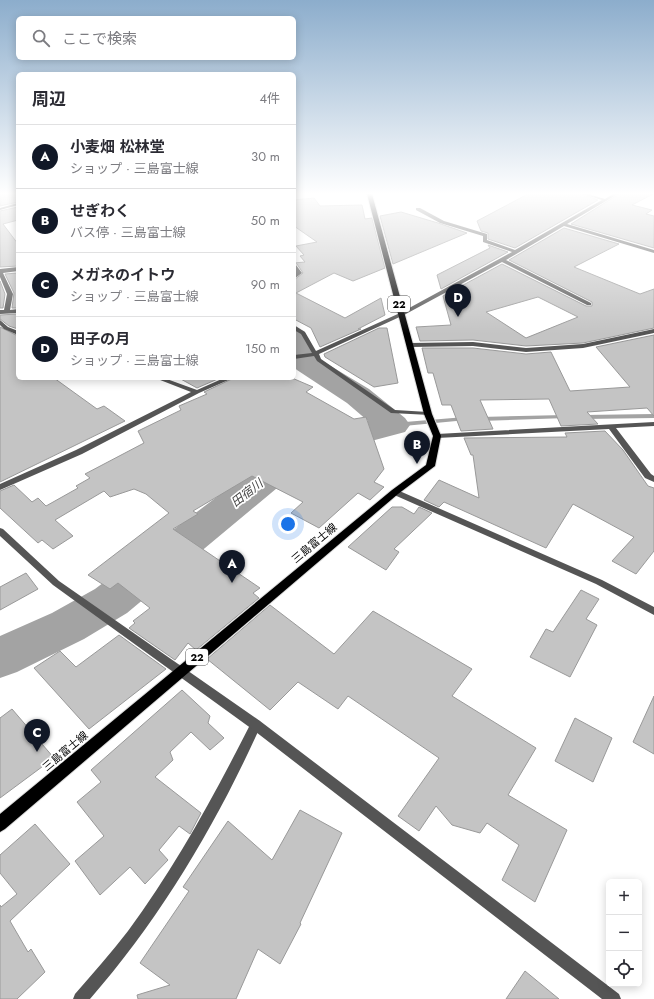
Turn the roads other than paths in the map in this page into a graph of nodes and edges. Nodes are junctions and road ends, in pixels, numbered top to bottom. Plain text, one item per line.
1 (382, 241) edge
2 (485, 241) edge
3 (536, 241) edge
4 (617, 241) edge
5 (516, 252) junction
6 (654, 252) edge
7 (502, 260) junction
8 (16, 269) edge
9 (0, 272) edge
10 (589, 304) dead end
11 (7, 311) junction
12 (16, 311) edge
13 (0, 312) edge
14 (402, 314) junction
15 (0, 322) edge
16 (296, 328) edge
17 (654, 331) edge
18 (16, 332) edge
19 (411, 345) junction
20 (314, 354) junction
21 (296, 357) edge
22 (163, 380) edge
23 (225, 380) edge
24 (196, 392) junction
25 (429, 414) junction
26 (654, 424) edge
27 (611, 426) junction
28 (436, 433) junction
29 (654, 479) edge
30 (0, 487) edge
31 (395, 492) junction
32 (0, 530) edge
33 (654, 611) edge
34 (180, 672) junction
35 (256, 725) junction
36 (0, 824) edge
37 (80, 999) edge
38 (614, 999) edge

1 - 14 main road, 22
2 - 5 street
3 - 5 street
4 - 6 street
5 - 7 street
7 - 10 street
7 - 14 street
8 - 9 street
9 - 11 street
11 - 12 street
11 - 13 street
14 - 19 main road, 22
14 - 20 street
15 - 18 street
16 - 20 street
17 - 19 street
19 - 25 main road, 22
20 - 21 street
20 - 25 street
22 - 24 street
23 - 24 street
24 - 30 street
25 - 28 main road, 22
26 - 27 street
27 - 28 street
27 - 29 street
28 - 31 main road, 三島富士線 / 22
31 - 33 street
31 - 34 main road, 三島富士線 / 22
32 - 34 street
34 - 35 street
34 - 36 main road, 三島富士線 / 22
35 - 37 street
35 - 38 street

